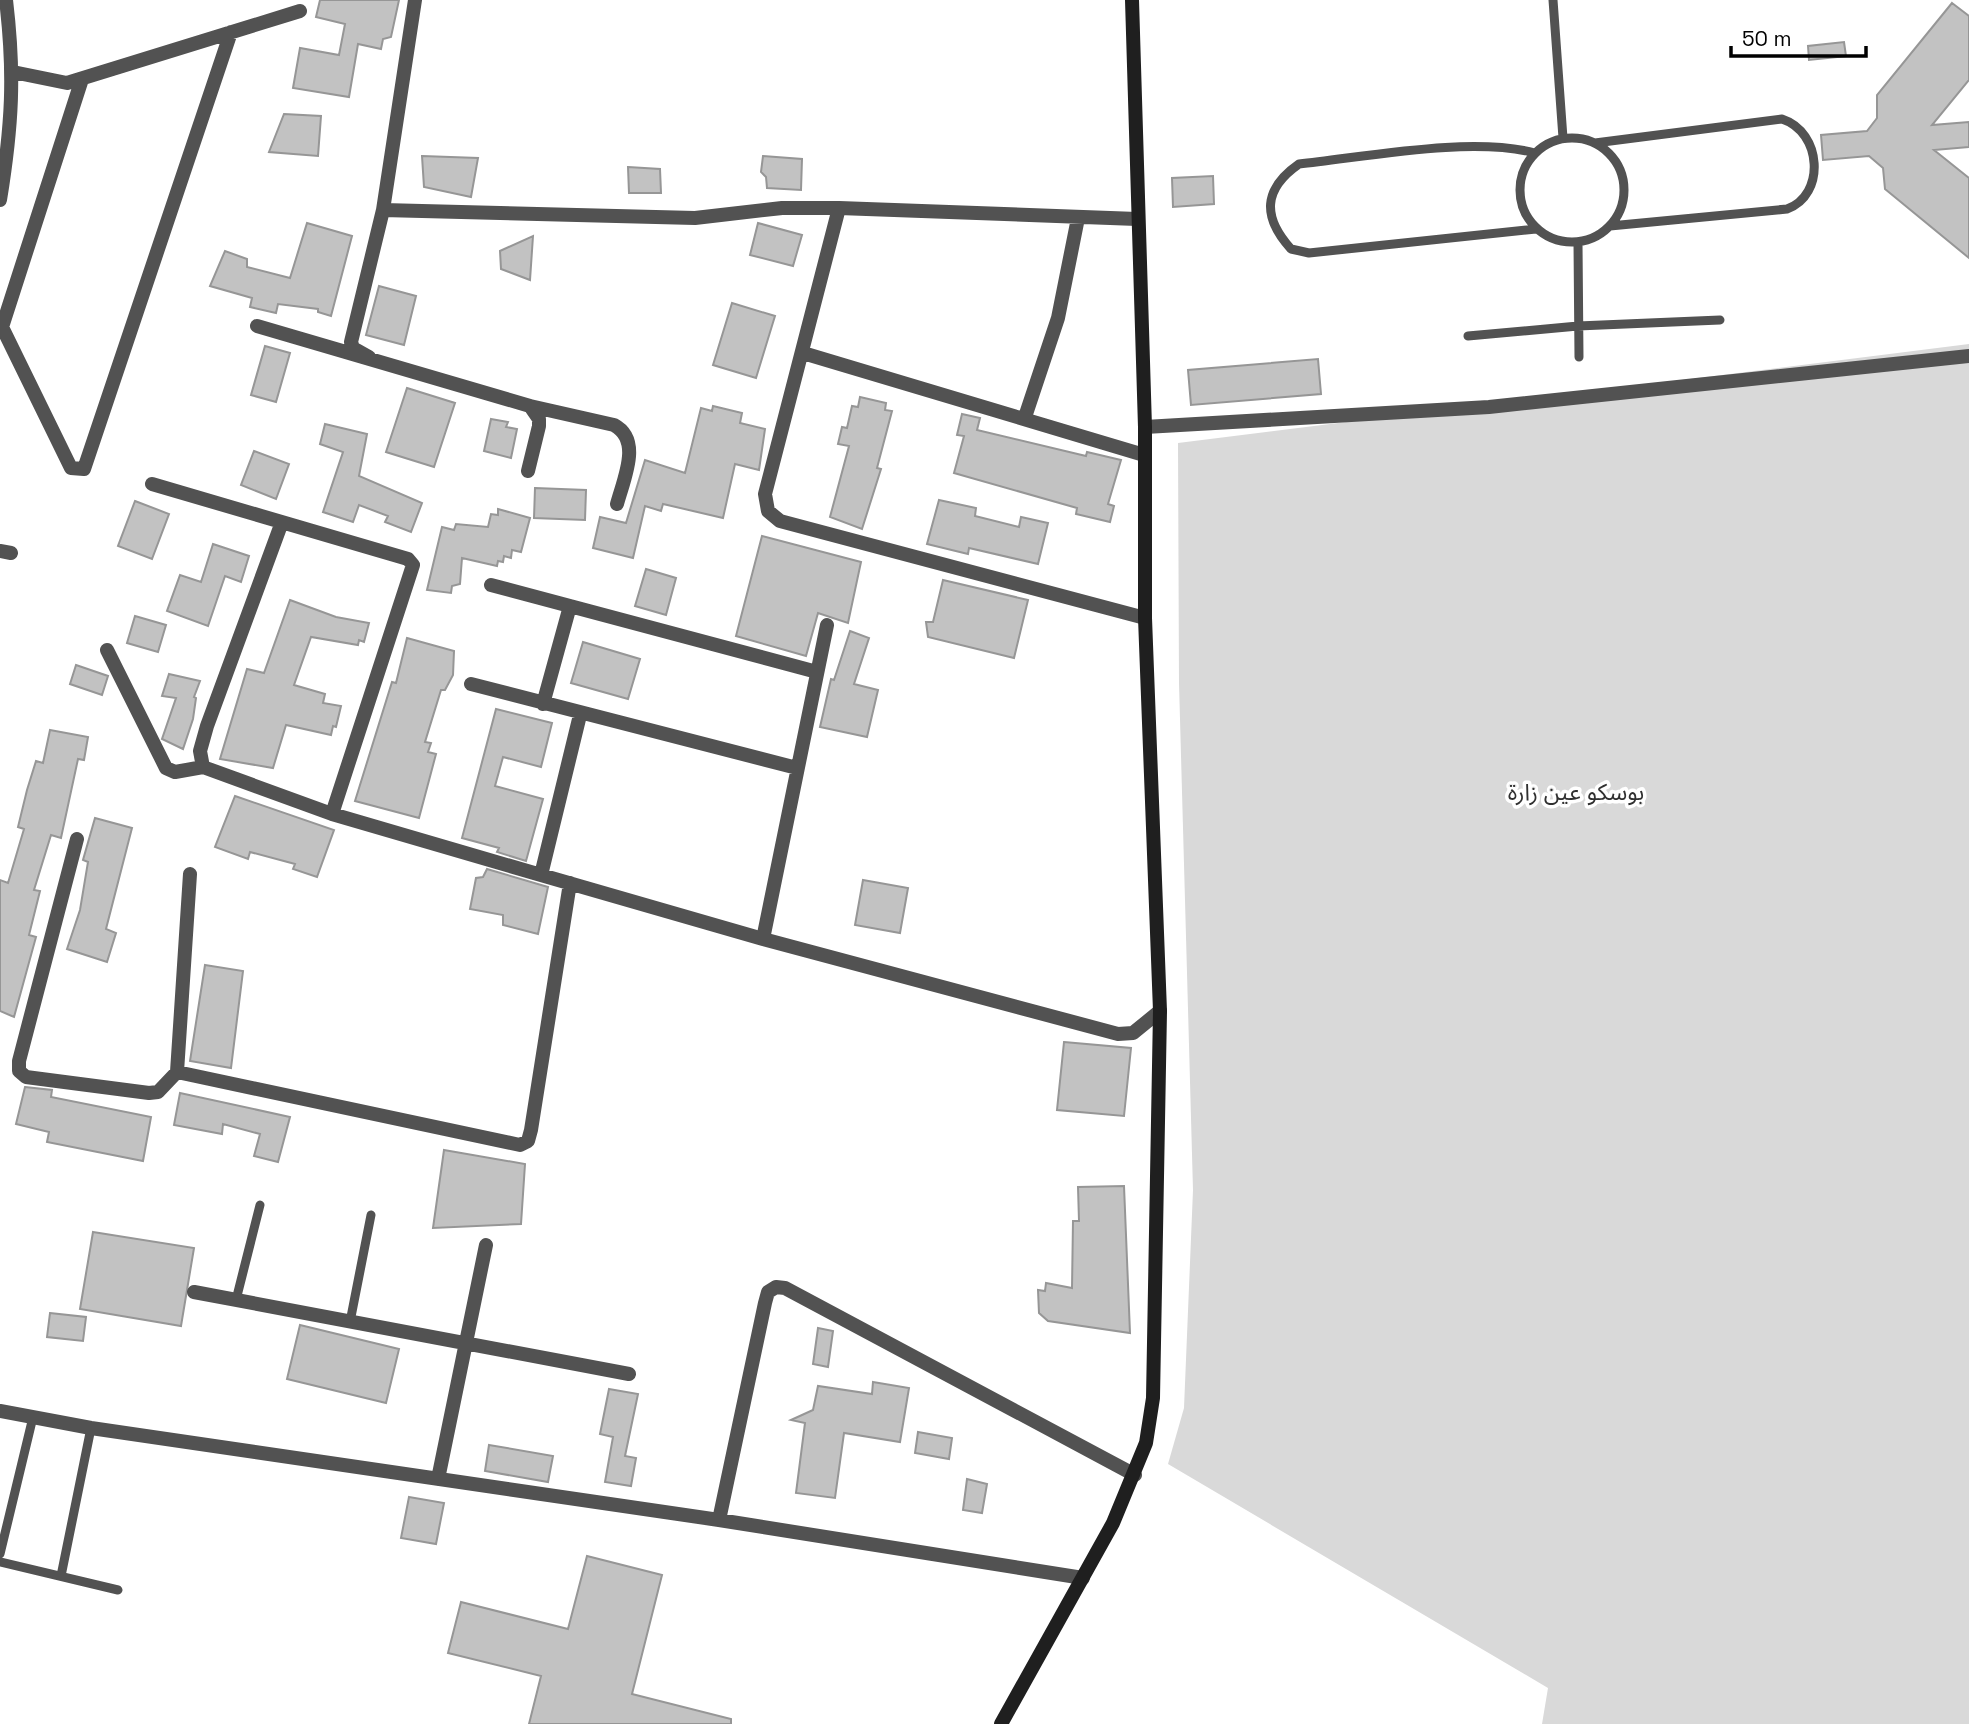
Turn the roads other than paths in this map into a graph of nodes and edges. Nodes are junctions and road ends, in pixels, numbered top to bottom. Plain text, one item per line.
1 (6, 0) edge
2 (415, 0) edge
3 (1132, 0) edge
4 (1553, 0) edge
5 (299, 11) dead end
6 (231, 32) junction
7 (12, 72) junction
8 (82, 79) junction
9 (1563, 138) junction
10 (1595, 143) junction
11 (1535, 153) junction
12 (0, 200) edge
13 (839, 208) junction
14 (383, 210) junction
15 (1078, 218) junction
16 (1138, 219) junction
17 (1610, 226) junction
18 (1536, 229) junction
19 (1578, 243) junction
20 (1720, 320) dead end
21 (257, 326) dead end
22 (1578, 326) junction
23 (1468, 336) dead end
24 (803, 353) junction
25 (1969, 356) edge
26 (369, 357) junction
27 (1578, 357) dead end
28 (530, 406) junction
29 (1025, 417) junction
30 (1145, 427) junction
31 (1144, 455) junction
32 (528, 471) dead end
33 (152, 484) dead end
34 (617, 503) dead end
35 (282, 522) junction
36 (491, 585) dead end
37 (570, 606) junction
38 (1145, 618) junction
39 (827, 625) dead end
40 (107, 650) dead end
41 (817, 672) junction
42 (471, 684) dead end
43 (543, 704) junction
44 (580, 715) junction
45 (203, 767) junction
46 (797, 768) junction
47 (332, 814) junction
48 (77, 839) dead end
49 (190, 874) dead end
50 (541, 875) junction
51 (570, 883) junction
52 (763, 939) junction
53 (1160, 1011) junction
54 (177, 1072) junction
55 (260, 1205) dead end
56 (371, 1215) dead end
57 (486, 1245) dead end
58 (194, 1292) dead end
59 (236, 1300) junction
60 (350, 1322) junction
61 (465, 1344) junction
62 (629, 1374) dead end
63 (0, 1411) edge
64 (33, 1417) junction
65 (91, 1428) junction
66 (1135, 1475) junction
67 (438, 1479) junction
68 (719, 1520) junction
69 (0, 1554) edge
70 (0, 1562) edge
71 (61, 1576) junction
72 (1083, 1578) junction
73 (118, 1590) dead end
74 (1001, 1724) edge

1 - 7 street
2 - 14 street
3 - 16 main road
4 - 9 lane
5 - 6 street
6 - 8 street
6 - 8 street
7 - 8 street
7 - 12 street
9 - 10 lane
9 - 11 lane
10 - 17 lane
10 - 17 lane
11 - 18 lane
11 - 18 lane
13 - 14 street
13 - 15 street
13 - 24 street
14 - 26 street
15 - 16 street
15 - 29 street
16 - 30 main road
17 - 19 lane
18 - 19 lane
19 - 22 lane
20 - 22 lane
21 - 26 street
22 - 23 lane
22 - 27 lane
24 - 29 street
24 - 38 street
25 - 30 street
26 - 28 street
28 - 32 street
28 - 34 street
29 - 31 street
30 - 31 main road
31 - 38 main road
33 - 35 street
35 - 45 street
35 - 47 street
36 - 37 street
37 - 41 street
37 - 43 street
38 - 53 main road
39 - 41 street
40 - 45 street
41 - 46 street
42 - 43 street
43 - 44 street
44 - 46 street
44 - 50 street
45 - 47 street
46 - 52 street
47 - 50 street
48 - 54 street
49 - 54 street
50 - 51 street
51 - 52 street
51 - 54 street
52 - 53 street
53 - 66 main road
55 - 59 lane
56 - 60 lane
57 - 61 street
58 - 59 street
59 - 60 street
60 - 61 street
61 - 62 street
61 - 67 street
63 - 64 street
64 - 65 street
64 - 69 lane
65 - 67 street
65 - 71 lane
66 - 68 street
66 - 72 main road
67 - 68 street
68 - 72 street
70 - 71 lane
71 - 73 lane
72 - 74 main road

